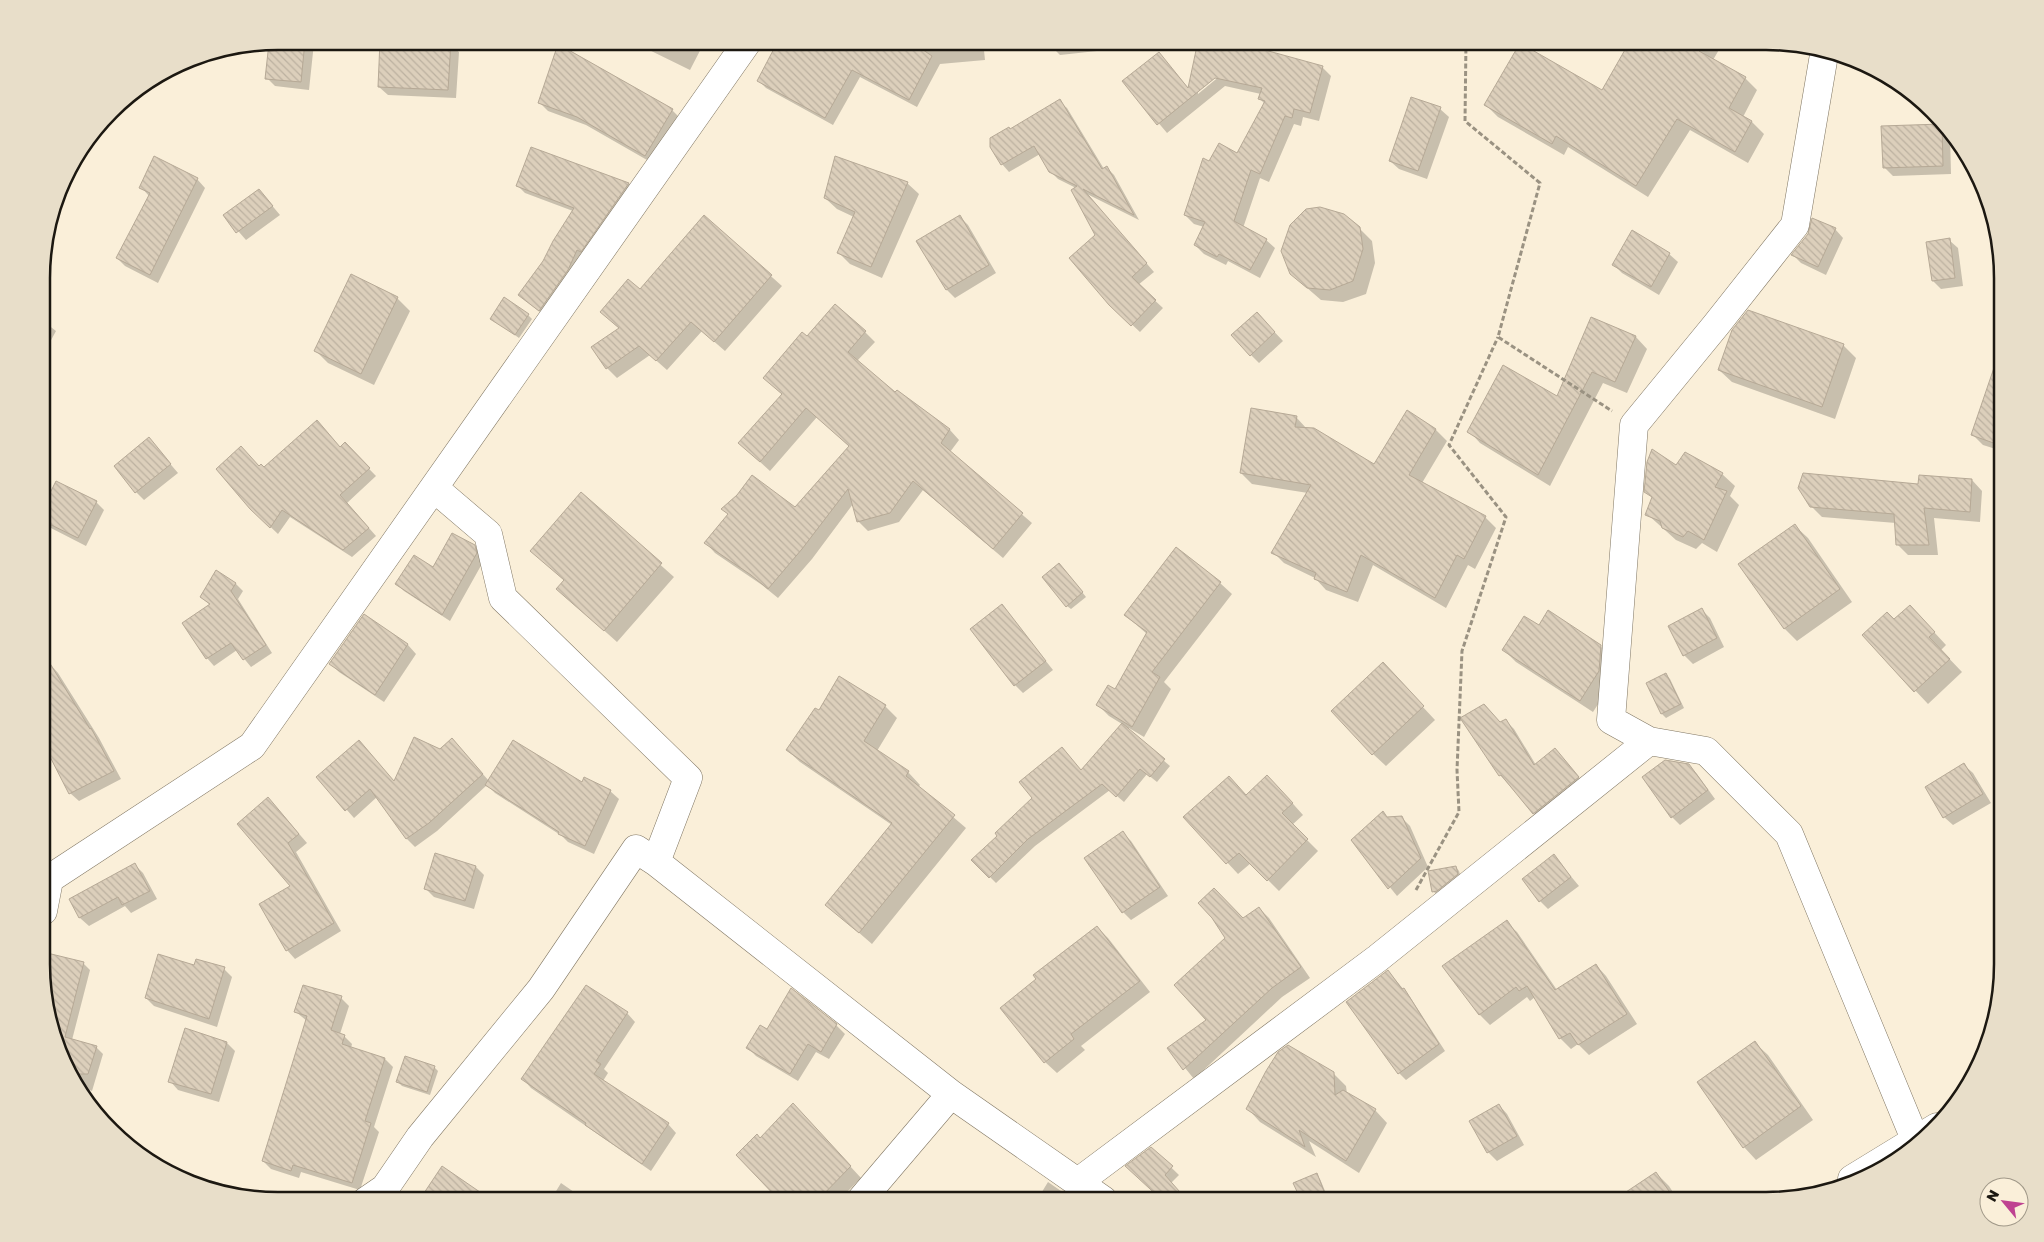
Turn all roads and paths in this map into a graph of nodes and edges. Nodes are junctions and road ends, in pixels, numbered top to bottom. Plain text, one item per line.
1 (742, 50) edge
2 (1466, 50) edge
3 (1824, 58) edge
4 (1498, 337) junction
5 (1634, 425) junction
6 (434, 488) junction
7 (1649, 741) junction
8 (656, 862) junction
9 (50, 879) edge
10 (1412, 897) dead end
11 (951, 1094) junction
12 (1913, 1138) edge
13 (1078, 1182) junction
14 (379, 1192) edge
15 (867, 1192) edge
16 (1092, 1192) edge

1 - 6 street
2 - 4 path
3 - 5 street
4 - 5 path
4 - 10 path
5 - 7 street
6 - 8 street
6 - 9 street
7 - 12 street
7 - 13 street
8 - 11 street
8 - 14 street
11 - 13 street
11 - 15 street
13 - 16 street

